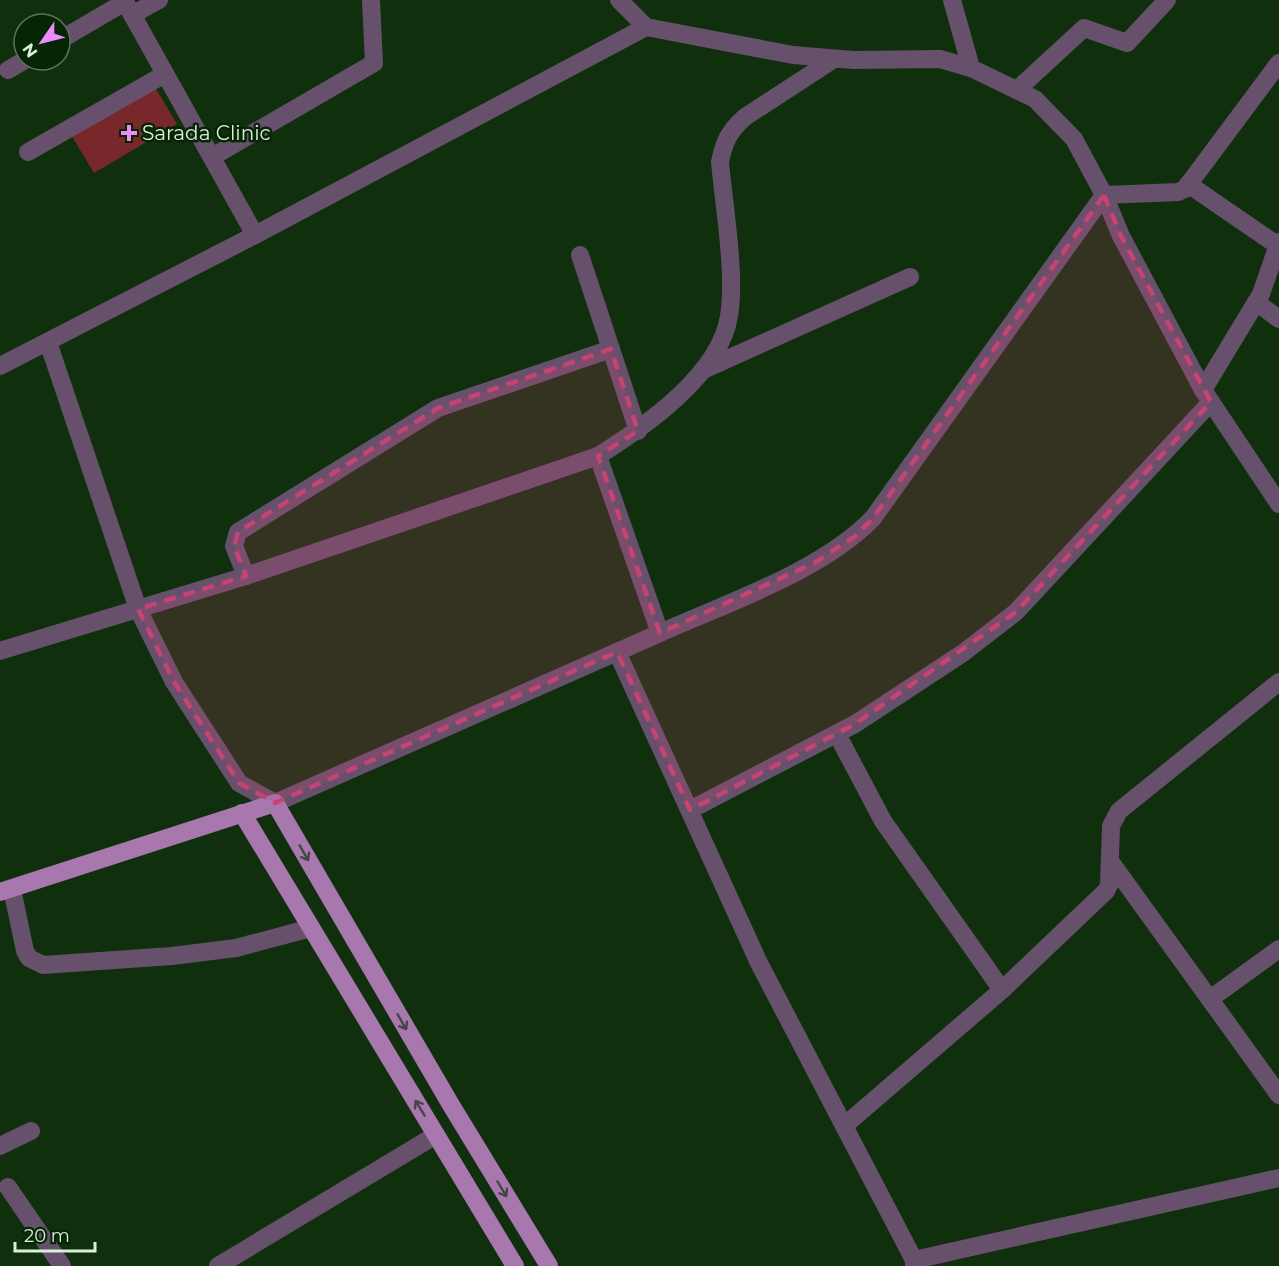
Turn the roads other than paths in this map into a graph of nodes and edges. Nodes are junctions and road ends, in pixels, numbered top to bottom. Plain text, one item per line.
1 (159, 0) edge
2 (371, 0) edge
3 (619, 0) edge
4 (952, 0) edge
5 (1167, 0) edge
6 (127, 6) edge
7 (646, 27) junction
8 (72, 34) edge
9 (834, 59) junction
10 (1279, 63) edge
11 (12, 68) edge
12 (971, 68) junction
13 (8, 70) dead end
14 (165, 74) junction
15 (1018, 89) junction
16 (28, 152) dead end
17 (212, 157) junction
18 (1188, 184) junction
19 (1104, 195) junction
20 (255, 235) junction
21 (1278, 243) edge
22 (580, 255) dead end
23 (910, 277) dead end
24 (1256, 302) junction
25 (1279, 319) edge
26 (48, 342) junction
27 (611, 349) junction
28 (0, 366) edge
29 (703, 370) junction
30 (1207, 396) junction
31 (638, 431) junction
32 (598, 456) junction
33 (1279, 504) edge
34 (246, 576) junction
35 (138, 609) junction
36 (660, 633) junction
37 (0, 651) edge
38 (617, 652) junction
39 (1279, 682) edge
40 (837, 734) junction
41 (240, 783) junction
42 (275, 803) junction
43 (690, 810) junction
44 (242, 813) junction
45 (1110, 861) junction
46 (6, 891) edge
47 (311, 928) junction
48 (1279, 949) edge
49 (1002, 990) junction
50 (1210, 999) junction
51 (1279, 1095) edge
52 (844, 1126) junction
53 (31, 1131) dead end
54 (436, 1135) junction
55 (0, 1146) edge
56 (1279, 1178) edge
57 (8, 1187) dead end
58 (52, 1263) edge
59 (914, 1263) edge
60 (218, 1266) edge
61 (515, 1266) edge
62 (549, 1266) edge

1 - 6 street
2 - 17 street
3 - 7 street
4 - 12 street
5 - 15 street
6 - 8 street
6 - 14 street
7 - 9 street
7 - 20 street
9 - 12 street
9 - 29 street
10 - 18 street
11 - 13 street
12 - 15 street
14 - 16 street
14 - 17 street
15 - 19 street
17 - 20 street
18 - 19 street
18 - 21 street
19 - 30 street
19 - 36 street
20 - 26 street
21 - 24 street
22 - 27 street
23 - 29 street
24 - 25 street
24 - 30 street
26 - 28 street
26 - 35 street
27 - 31 street
27 - 34 street
29 - 31 street
30 - 33 street
30 - 40 street
31 - 32 street
32 - 34 street
32 - 36 street
34 - 35 street
35 - 37 street
35 - 41 street
36 - 38 street
38 - 42 street
38 - 43 street
39 - 45 street
40 - 43 street
40 - 49 street
41 - 42 street
41 - 44 street
42 - 44 main road
42 -> 62 main road
43 - 52 street
44 - 46 main road
44 - 47 main road
45 - 49 street
45 - 50 street
46 - 47 street
54 -> 47 main road
48 - 50 street
49 - 52 street
50 - 51 street
52 - 59 street
53 - 55 street
54 - 60 street
54 - 61 main road
56 - 59 street
57 - 58 street

